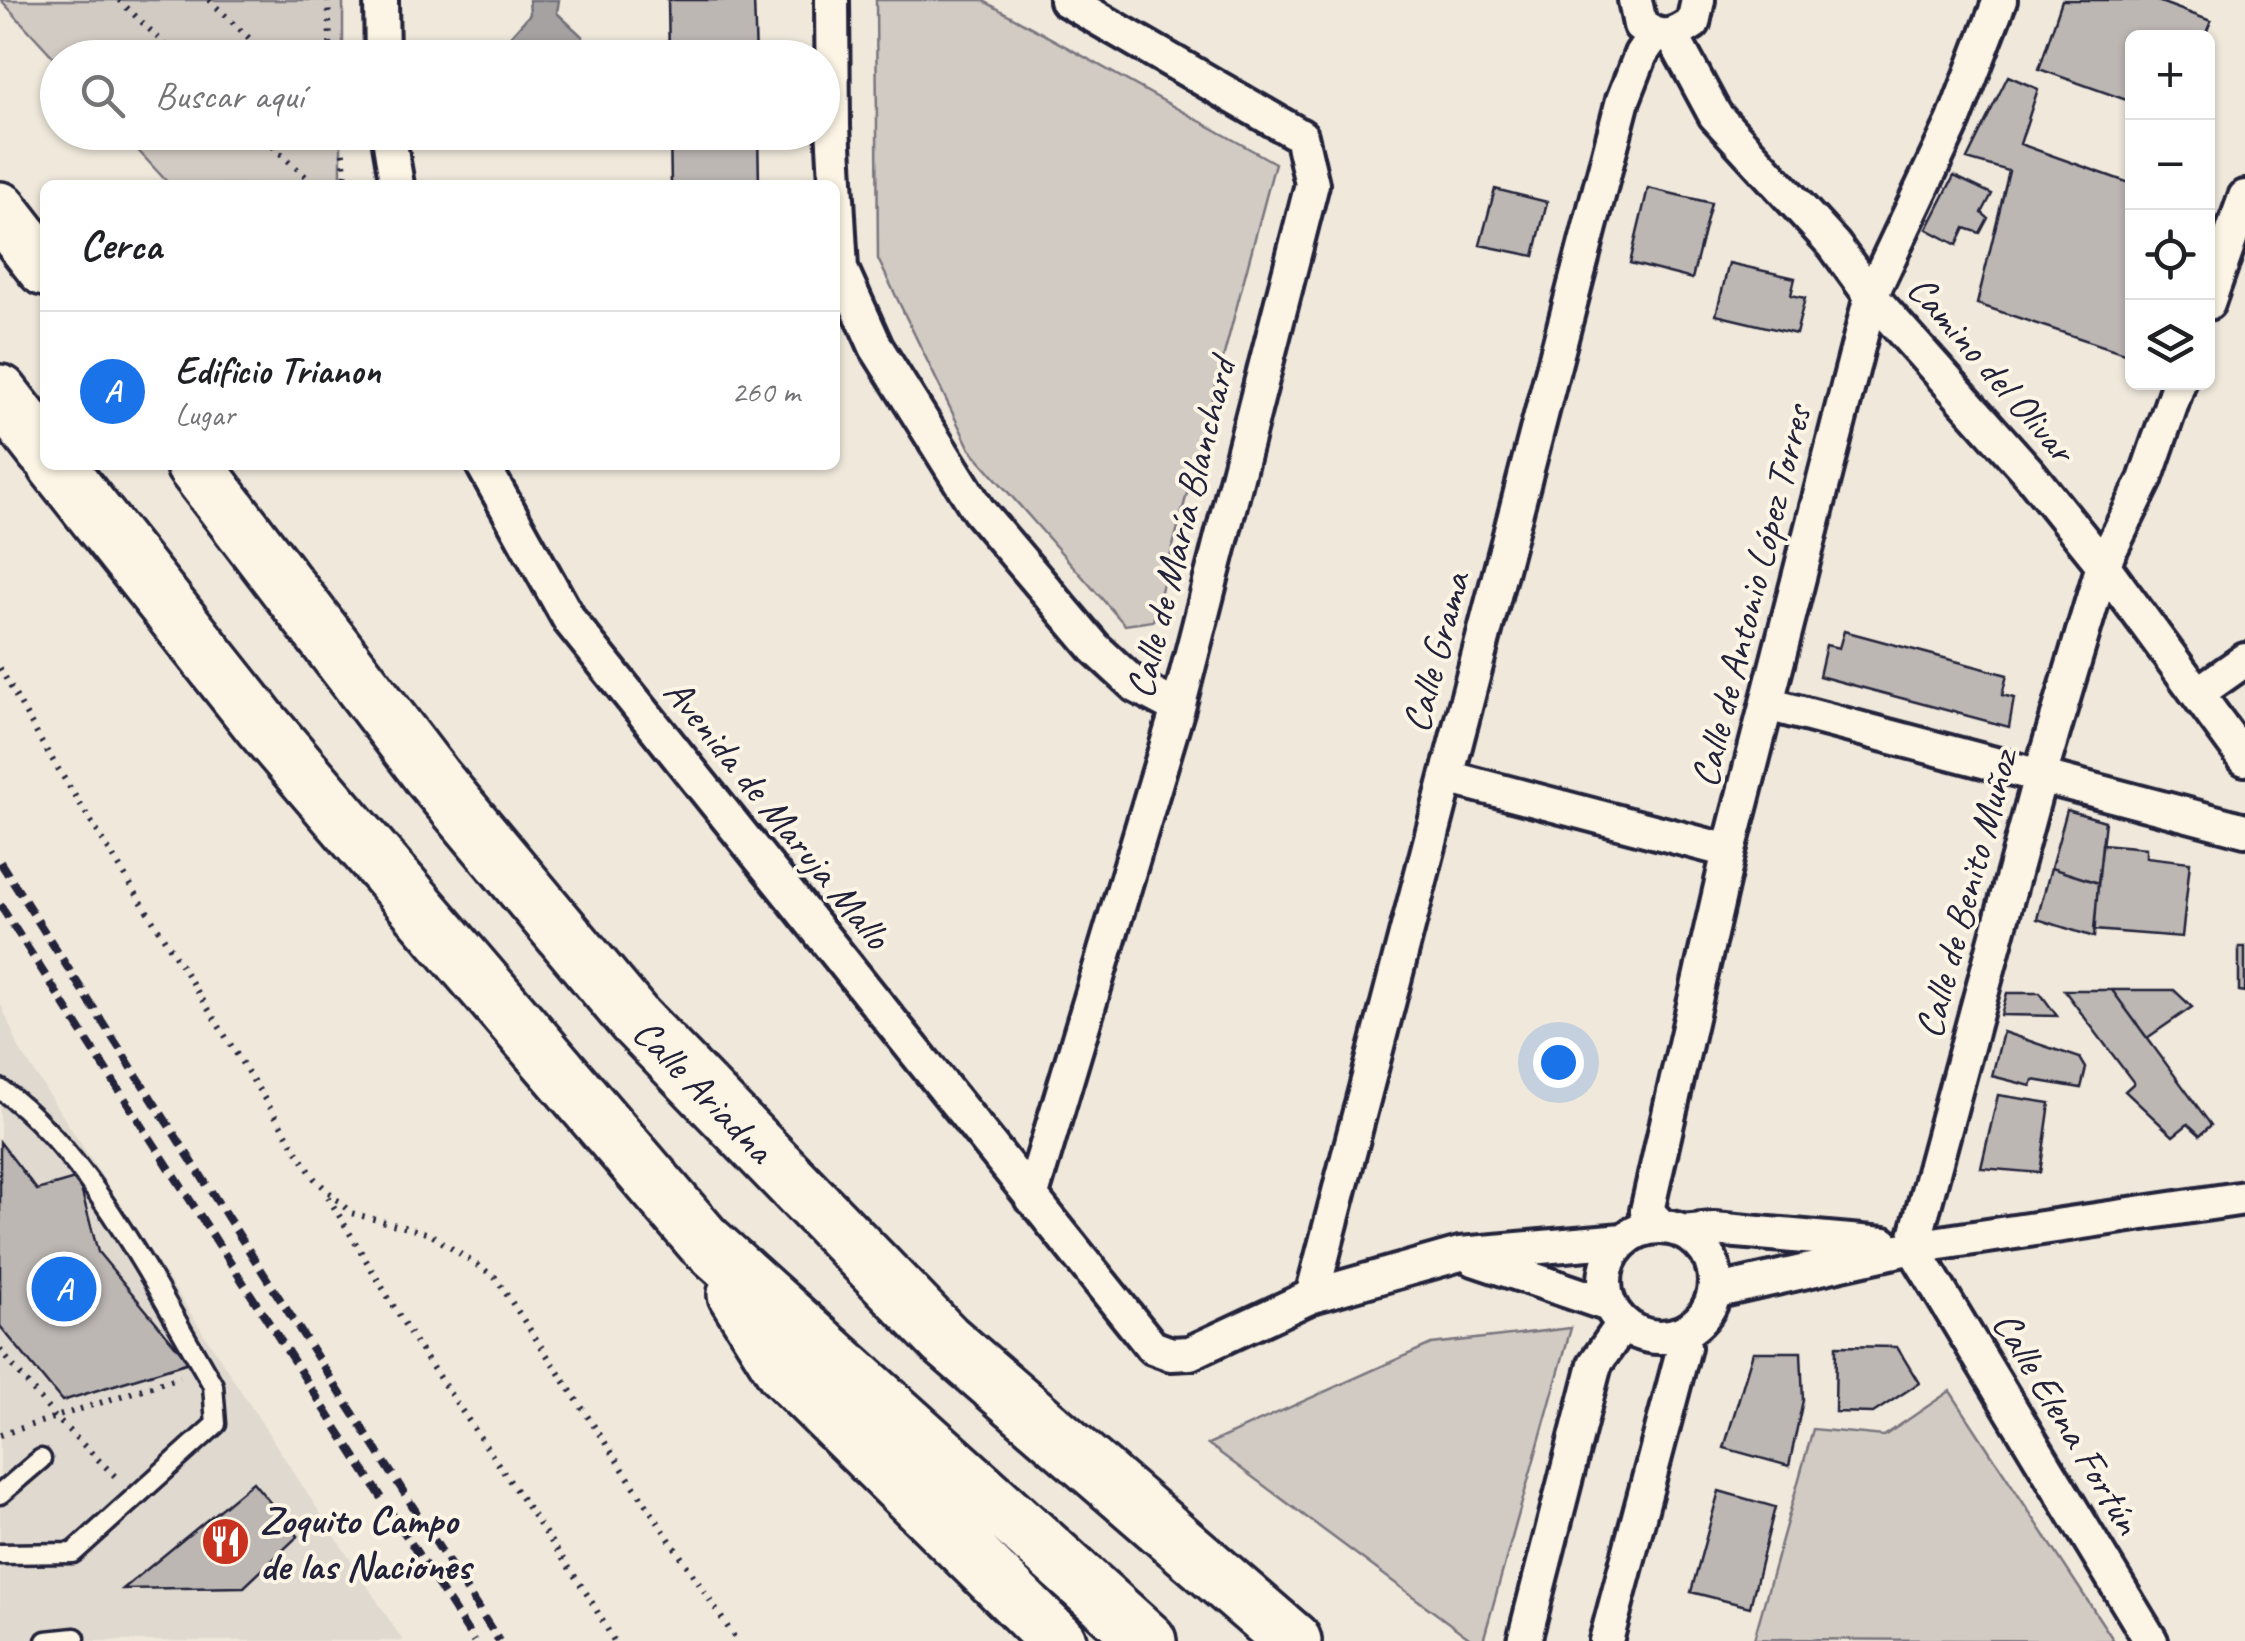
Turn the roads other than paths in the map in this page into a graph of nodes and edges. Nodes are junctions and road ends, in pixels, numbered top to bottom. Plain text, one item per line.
1 (380, 0) edge
2 (832, 0) edge
3 (1066, 0) edge
4 (1635, 0) edge
5 (1698, 0) edge
6 (2000, 0) edge
7 (1664, 36) junction
8 (381, 40) edge
9 (832, 40) edge
10 (391, 150) edge
11 (834, 150) edge
12 (397, 180) edge
13 (836, 180) edge
14 (2245, 197) edge
15 (0, 210) edge
16 (840, 237) edge
17 (40, 262) edge
18 (1871, 296) junction
19 (2209, 300) edge
20 (2177, 390) edge
21 (0, 394) edge
22 (40, 444) edge
23 (60, 470) edge
24 (198, 470) edge
25 (485, 470) edge
26 (2103, 565) junction
27 (2245, 660) edge
28 (2198, 693) junction
29 (1767, 704) junction
30 (1178, 708) junction
31 (2245, 760) edge
32 (2040, 776) junction
33 (1447, 777) junction
34 (2245, 830) edge
35 (1729, 851) junction
36 (0, 1089) edge
37 (1031, 1198) junction
38 (2245, 1198) edge
39 (1672, 1229) junction
40 (703, 1240) junction
41 (1623, 1240) junction
42 (1914, 1247) junction
43 (1460, 1254) junction
44 (1714, 1292) junction
45 (1312, 1296) junction
46 (1616, 1315) junction
47 (1678, 1334) junction
48 (41, 1459) dead end
49 (0, 1494) edge
50 (0, 1554) edge
51 (75, 1638) dead end
52 (46, 1641) edge
53 (1058, 1641) edge
54 (1148, 1641) edge
55 (1293, 1641) edge
56 (1524, 1641) edge
57 (1606, 1641) edge
58 (2150, 1641) edge

1 - 8 street
2 - 9 street
3 - 30 street, Calle de María Blanchard
4 - 7 street, Camino del Olivar
5 - 7 street, Calle Grama
6 - 18 street, Calle de Antonio López Torres
7 - 18 street, Camino del Olivar
7 - 33 street, Calle Grama
10 - 12 street
11 - 13 street
14 - 19 street
15 - 17 highway
16 - 30 street
18 - 26 street, Camino del Olivar
18 - 29 street, Calle de Antonio López Torres
20 - 26 street, Calle de Benito Muñoz
21 - 22 highway
23 - 40 highway
24 - 55 highway, Calle Ariadna
25 - 37 street, Avenida de Maruja Mallo
26 - 28 street, Camino del Olivar
26 - 32 street, Calle de Benito Muñoz
27 - 28 street
28 - 31 street, Camino del Olivar
29 - 32 street
29 - 35 street, Calle de Antonio López Torres
30 - 37 street, Calle de María Blanchard
32 - 34 street
32 - 42 street, Calle de Benito Muñoz
33 - 35 street
33 - 45 street, Calle Grama
35 - 39 street, Calle de Antonio López Torres
36 - 50 lane
37 - 45 street, Avenida de Maruja Mallo
38 - 42 street
39 - 41 street
39 - 42 street
39 - 44 street
40 - 53 highway
40 - 54 highway
41 - 43 street, Avenida de Maruja Mallo
41 - 46 street
42 - 44 street
42 - 58 street, Calle Elena Fortún
43 - 45 street, Avenida de Maruja Mallo
43 - 46 street
44 - 47 street
46 - 47 street
46 - 56 street
47 - 57 street
48 - 49 lane
51 - 52 lane

